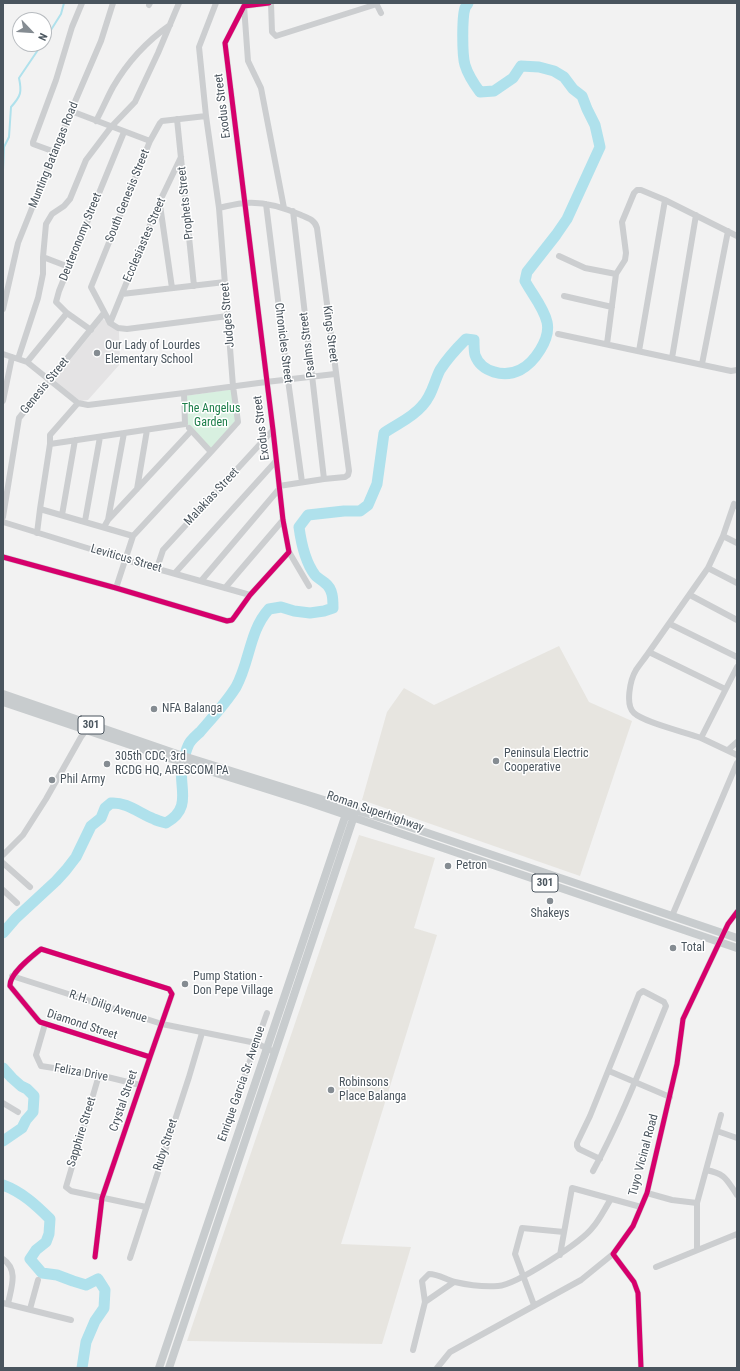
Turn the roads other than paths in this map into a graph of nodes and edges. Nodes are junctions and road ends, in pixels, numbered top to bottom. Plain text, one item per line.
1 (82, 3) edge
2 (113, 3) edge
3 (179, 3) edge
4 (216, 3) edge
5 (270, 3) edge
6 (377, 4) edge
7 (244, 5) edge
8 (381, 13) dead end
9 (171, 24) junction
10 (71, 111) junction
11 (206, 116) junction
12 (177, 119) junction
13 (96, 121) junction
14 (110, 127) junction
15 (124, 132) junction
16 (150, 141) junction
17 (54, 152) junction
18 (181, 157) junction
19 (665, 200) junction
20 (160, 203) junction
21 (244, 203) junction
22 (266, 204) junction
23 (219, 208) junction
24 (284, 208) junction
25 (293, 211) junction
26 (696, 215) junction
27 (728, 231) junction
28 (737, 236) edge
29 (559, 256) dead end
30 (43, 257) junction
31 (69, 267) junction
32 (616, 274) junction
33 (225, 282) junction
34 (194, 286) junction
35 (172, 288) junction
36 (122, 294) junction
37 (564, 296) dead end
38 (612, 308) junction
39 (3, 309) edge
40 (67, 313) junction
41 (104, 313) junction
42 (228, 316) junction
43 (110, 323) junction
44 (91, 330) junction
45 (558, 334) dead end
46 (607, 344) junction
47 (639, 351) junction
48 (3, 354) edge
49 (15, 358) junction
50 (672, 358) junction
51 (27, 362) junction
52 (702, 364) junction
53 (737, 370) edge
54 (335, 374) junction
55 (312, 377) junction
56 (50, 380) junction
57 (288, 380) junction
58 (266, 382) junction
59 (233, 386) junction
60 (184, 393) junction
61 (3, 401) edge
62 (78, 403) junction
63 (185, 424) junction
64 (147, 430) junction
65 (273, 430) junction
66 (191, 431) junction
67 (124, 433) junction
68 (100, 437) junction
69 (75, 440) junction
70 (50, 444) junction
71 (211, 452) junction
72 (276, 461) junction
73 (324, 479) junction
74 (302, 482) junction
75 (279, 487) junction
76 (137, 489) junction
77 (737, 506) edge
78 (40, 509) junction
79 (62, 515) junction
80 (3, 517) edge
81 (108, 520) junction
82 (283, 520) junction
83 (3, 522) edge
84 (85, 522) junction
85 (104, 527) junction
86 (37, 533) junction
87 (133, 536) junction
88 (723, 536) junction
89 (737, 543) edge
90 (289, 552) junction
91 (3, 557) edge
92 (126, 560) junction
93 (157, 568) junction
94 (708, 568) junction
95 (175, 573) junction
96 (201, 581) junction
97 (737, 583) edge
98 (309, 586) dead end
99 (116, 588) junction
100 (225, 588) junction
101 (250, 595) junction
102 (690, 595) junction
103 (737, 620) edge
104 (670, 624) junction
105 (649, 652) junction
106 (737, 657) edge
107 (737, 667) edge
108 (725, 689) junction
109 (3, 694) edge
110 (3, 702) edge
111 (87, 729) junction
112 (701, 738) junction
113 (737, 742) edge
114 (728, 750) junction
115 (737, 754) edge
116 (179, 758) junction
117 (737, 763) edge
118 (351, 813) junction
119 (3, 854) edge
120 (3, 863) edge
121 (30, 887) dead end
122 (3, 890) edge
123 (17, 903) dead end
124 (737, 912) edge
125 (672, 916) junction
126 (724, 934) junction
127 (737, 938) edge
128 (720, 942) junction
129 (737, 948) edge
130 (12, 976) junction
131 (268, 1013) dead end
132 (45, 1024) junction
133 (162, 1024) junction
134 (202, 1033) junction
135 (256, 1043) junction
136 (266, 1048) junction
137 (274, 1052) junction
138 (150, 1057) junction
139 (609, 1071) junction
140 (100, 1075) junction
141 (245, 1075) dead end
142 (634, 1082) junction
143 (140, 1085) junction
144 (670, 1097) junction
145 (3, 1102) edge
146 (18, 1112) dead end
147 (721, 1116) dead end
148 (717, 1131) junction
149 (737, 1138) edge
150 (600, 1159) junction
151 (706, 1170) junction
152 (593, 1171) dead end
153 (647, 1193) junction
154 (737, 1195) edge
155 (102, 1198) junction
156 (611, 1199) junction
157 (697, 1203) junction
158 (146, 1207) junction
159 (641, 1207) junction
160 (564, 1232) junction
161 (737, 1234) edge
162 (697, 1249) junction
163 (612, 1254) junction
164 (560, 1255) junction
165 (95, 1257) dead end
166 (130, 1258) dead end
167 (3, 1259) edge
168 (656, 1267) dead end
169 (523, 1276) junction
170 (38, 1280) dead end
171 (454, 1282) junction
172 (425, 1302) junction
173 (6, 1303) edge
174 (534, 1305) junction
175 (30, 1309) junction
176 (71, 1320) dead end
177 (413, 1350) dead end
178 (159, 1368) edge
179 (169, 1368) edge
180 (437, 1368) edge
181 (641, 1368) edge

1 - 17 street
2 - 10 street, Munting Batangas Road
3 - 9 street
4 - 11 street, Judges Street
5 - 6 street
5 - 7 street
6 - 8 street
7 - 21 street, Exodus Street
7 - 24 street
9 - 13 street
9 - 14 street
10 - 13 street
10 - 17 street, Munting Batangas Road
11 - 12 street, South Genesis Street
11 - 23 street, Judges Street
12 - 16 street, South Genesis Street
12 - 18 street, Prophets Street
13 - 14 street
14 - 15 street
14 - 30 street
15 - 16 street
15 - 31 street, Deuteronomy Street
16 - 41 street, South Genesis Street
17 - 39 street, Munting Batangas Road
18 - 20 street, Ecclesiastes Street
18 - 34 street, Prophets Street
19 - 26 street
19 - 32 street
19 - 47 street
20 - 35 street
20 - 36 street, Ecclesiastes Street
21 - 22 street, Kings Street
21 - 23 street, Kings Street
21 - 58 street, Exodus Street
22 - 24 street, Kings Street
22 - 57 street, Chronicles Street
23 - 33 street, Judges Street
24 - 25 street, Kings Street
25 - 54 street, Kings Street
25 - 55 street, Psalms Street
26 - 27 street
26 - 50 street
27 - 28 street
27 - 52 street
29 - 32 street
30 - 31 street
30 - 49 street
31 - 40 street, Deuteronomy Street
32 - 38 street
33 - 34 street
33 - 42 street, Judges Street
34 - 35 street
35 - 36 street
36 - 43 street, Ecclesiastes Street
37 - 38 street
38 - 46 street
40 - 44 street, Deuteronomy Street
40 - 51 street
41 - 43 street, South Genesis Street
41 - 44 street, Genesis Street
42 - 43 street
42 - 59 street, Judges Street
44 - 56 street, Genesis Street
45 - 46 street
46 - 47 street
47 - 50 street
48 - 49 street
49 - 51 street
49 - 61 street
50 - 52 street
51 - 56 street
52 - 53 street
54 - 55 street
54 - 73 street, Kings Street
55 - 57 street
55 - 73 street, Psalms Street
56 - 62 street
56 - 80 street, Genesis Street
57 - 58 street
57 - 74 street, Chronicles Street
58 - 59 street
58 - 65 street, Exodus Street
59 - 60 street
59 - 71 street, Judges Street
60 - 62 street
60 - 63 street
62 - 70 street
63 - 64 street
63 - 66 street
64 - 67 street
64 - 76 street
65 - 72 street, Exodus Street
65 - 93 street, Malakias Street
66 - 71 street
66 - 76 street
67 - 68 street
67 - 81 street
68 - 69 street
68 - 84 street
69 - 70 street
69 - 79 street
70 - 78 street
71 - 87 street, Judges Street
72 - 75 street, Exodus Street
72 - 95 street
73 - 74 street, Kings Street
74 - 75 street, Kings Street
75 - 82 street, Exodus Street
75 - 96 street
76 - 81 street
77 - 88 street
78 - 79 street
78 - 86 street
79 - 84 street
81 - 85 street
82 - 90 street, Exodus Street
82 - 100 street
83 - 86 street, Leviticus Street
84 - 85 street
85 - 87 street
86 - 92 street, Leviticus Street
87 - 92 street, Judges Street
88 - 89 street
88 - 94 street
90 - 98 street, Exodus Street
90 - 101 street
91 - 99 street
92 - 93 street, Leviticus Street
92 - 99 street, Judges Street
93 - 95 street, Leviticus Street
94 - 97 street
94 - 102 street
95 - 96 street, Leviticus Street
96 - 100 street, Leviticus Street
99 - 101 street
100 - 101 street, Leviticus Street
102 - 103 street
102 - 104 street
104 - 105 street
104 - 106 street
105 - 108 street
105 - 112 street
107 - 108 street
108 - 112 street
109 - 116 main road, Roman Superhighway / 301
110 - 111 main road, Roman Superhighway / 301
111 - 116 main road, Roman Superhighway / 301
111 - 119 street
112 - 114 street
113 - 114 street
114 - 115 street
116 - 118 main road, Roman Superhighway / 301
117 - 125 street
118 - 125 main road, Roman Superhighway / 301
118 - 128 main road, Roman Superhighway / 301
118 - 136 main road, Enrique Garcia Sr. Avenue
118 - 137 main road, Enrique Garcia Sr. Avenue
120 - 121 street
122 - 123 street
124 - 126 street, Tuyo Vicinal Road
125 - 126 main road, Roman Superhighway / 301
126 - 127 main road, Roman Superhighway / 301
126 - 128 street, Tuyo Vicinal Road
128 - 129 main road, Roman Superhighway / 301
128 - 144 street, Tuyo Vicinal Road
130 - 132 street, Diamond Street
130 - 133 street, R.H. Dilig Avenue
130 - 133 street, Crystal Street
131 - 135 street
132 - 138 street, Diamond Street
132 - 140 street, Feliza Drive
133 - 134 street, R.H. Dilig Avenue
133 - 138 street, Crystal Street
134 - 135 street, R.H. Dilig Avenue
134 - 158 street, Ruby Street
135 - 136 street, R.H. Dilig Avenue
135 - 141 street
136 - 137 street, R.H. Dilig Avenue
136 - 178 main road, Enrique Garcia Sr. Avenue
137 - 179 main road, Enrique Garcia Sr. Avenue
138 - 143 street, Crystal Street
139 - 142 street
139 - 142 street
139 - 150 street
140 - 143 street, Feliza Drive
140 - 155 street, Sapphire Street
142 - 144 street
142 - 150 street
143 - 155 street, Crystal Street
144 - 153 street, Tuyo Vicinal Road
145 - 146 street
147 - 148 street
148 - 149 street
148 - 151 street
150 - 152 street
151 - 154 street
151 - 157 street
153 - 157 street
153 - 159 street, Tuyo Vicinal Road
155 - 158 street
155 - 165 street, Crystal Street
156 - 159 street
156 - 160 street
156 - 164 street
157 - 162 street
158 - 166 street, Ruby Street
159 - 163 street, Tuyo Vicinal Road
160 - 164 street
160 - 169 street
161 - 162 street
162 - 168 street
163 - 174 street, Tuyo Vicinal Road
163 - 181 street
164 - 169 street
167 - 173 street
169 - 171 street
169 - 174 street
170 - 175 street
171 - 172 street
171 - 172 street
172 - 177 street
173 - 175 street
174 - 180 street, Tuyo Vicinal Road
175 - 176 street

